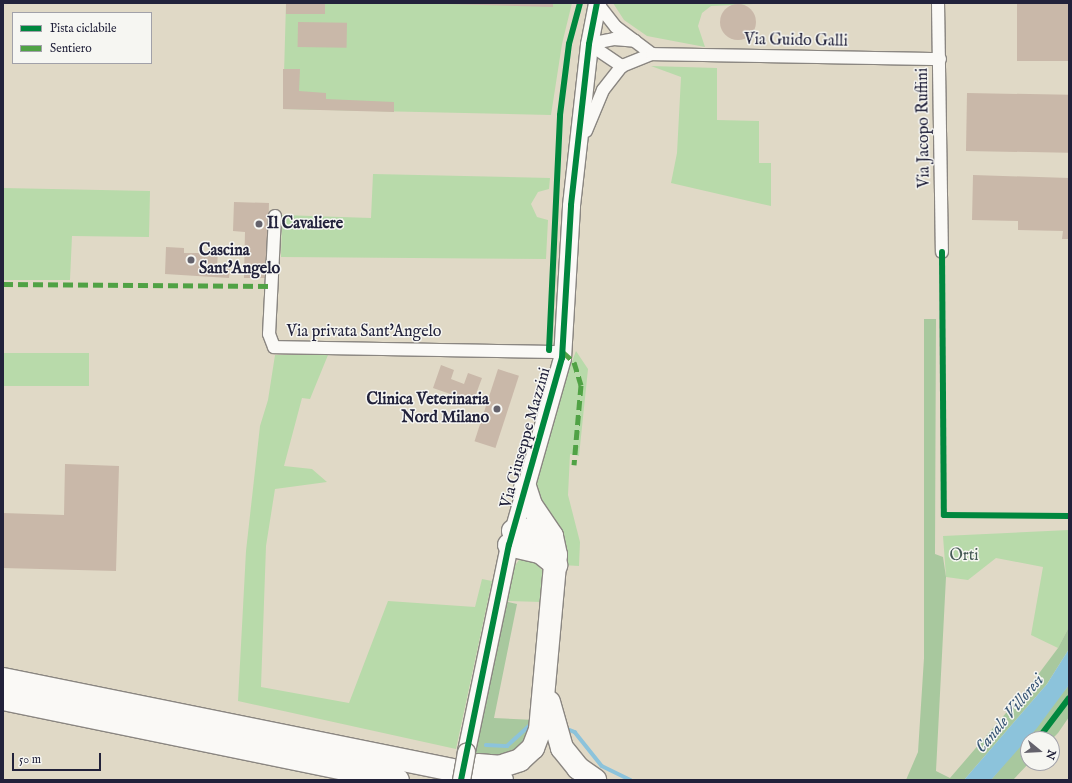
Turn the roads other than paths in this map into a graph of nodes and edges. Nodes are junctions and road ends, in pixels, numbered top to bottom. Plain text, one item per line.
1 (597, 3) edge
2 (938, 3) edge
3 (636, 41) junction
4 (589, 44) junction
5 (652, 54) junction
6 (940, 59) junction
7 (622, 66) junction
8 (571, 205) junction
9 (276, 216) dead end
10 (942, 252) dead end
11 (563, 352) junction
12 (525, 487) junction
13 (552, 536) junction
14 (511, 538) junction
15 (556, 565) junction
16 (3, 679) edge
17 (546, 689) junction
18 (3, 699) edge
19 (413, 764) junction
20 (369, 777) edge
21 (398, 780) edge
22 (460, 780) edge
23 (502, 780) edge
24 (595, 780) edge

1 - 3 street
1 - 4 street, Via Giuseppe Mazzini
2 - 6 street, Via Jacopo Ruffini
3 - 4 street
3 - 5 street
4 - 7 street
4 - 8 street, Via Giuseppe Mazzini
5 - 6 street, Via Guido Galli
5 - 7 street, Via Guido Galli
6 - 10 street, Via Jacopo Ruffini
7 - 8 street, Via Guido Galli
8 - 11 street, Via Giuseppe Mazzini
9 - 11 street, Via privata Sant'Angelo
11 - 12 street, Via Giuseppe Mazzini
12 - 13 highway
12 - 14 street, Via Giuseppe Mazzini
13 - 14 highway
13 - 15 highway
14 - 15 highway
14 - 22 street, Via Giuseppe Mazzini, bridge
15 - 17 highway
16 - 19 highway
17 - 19 highway
17 - 24 highway
18 - 20 highway
19 - 23 highway
20 - 21 highway

